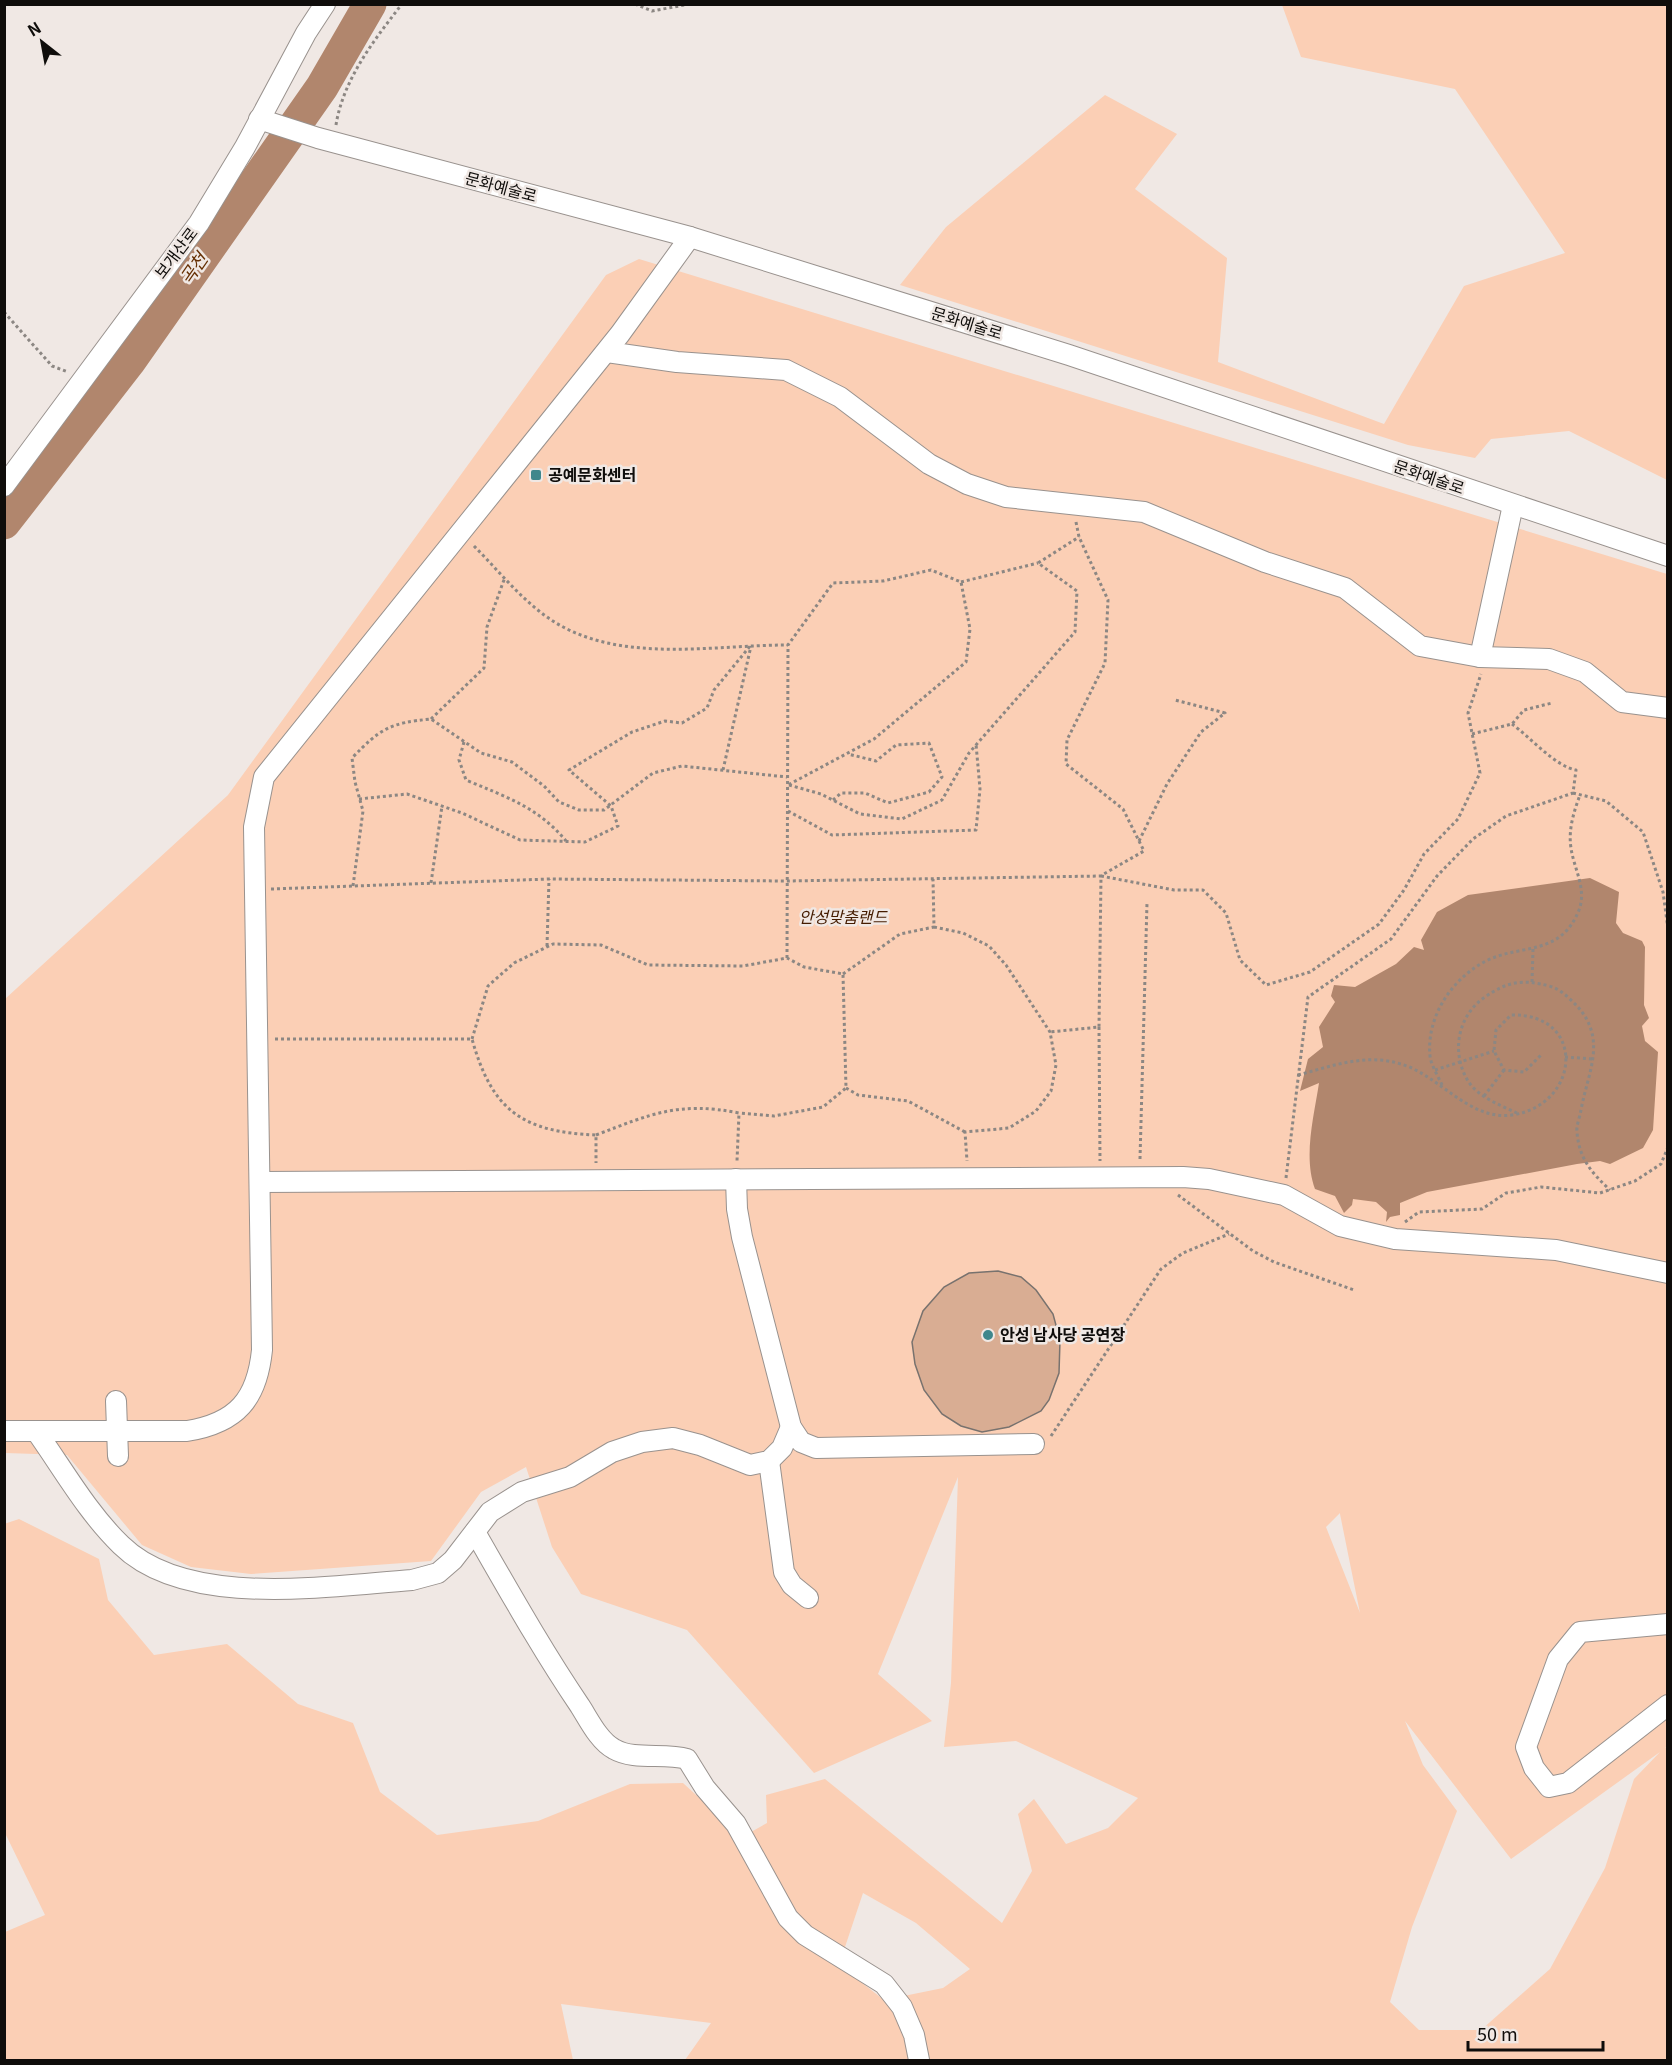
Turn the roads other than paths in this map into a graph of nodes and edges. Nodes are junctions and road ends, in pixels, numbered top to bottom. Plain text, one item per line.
1 (325, 4) edge
2 (259, 119) junction
3 (690, 237) junction
4 (607, 352) junction
5 (4, 486) edge
6 (1513, 505) junction
7 (1668, 556) edge
8 (1484, 657) junction
9 (1668, 708) edge
10 (736, 1179) junction
11 (261, 1182) junction
12 (1668, 1272) edge
13 (116, 1401) dead end
14 (791, 1427) junction
15 (117, 1430) junction
16 (4, 1431) edge
17 (36, 1431) junction
18 (1034, 1444) road end
19 (118, 1456) dead end
20 (769, 1461) junction
21 (475, 1532) junction
22 (808, 1598) dead end
23 (1668, 1624) edge
24 (1668, 1705) edge
25 (919, 2061) edge

1 - 2 street, 보개산로
2 - 3 street, 문화예술로
2 - 5 street, 보개산로
3 - 4 street
3 - 6 street, 문화예술로
4 - 8 street
4 - 11 street
6 - 7 street, 문화예술로
6 - 8 street
8 - 9 street
10 - 11 street
10 - 12 street
10 - 14 street
11 - 15 street
13 - 15 street
14 - 18 street
14 - 20 street
15 - 17 street
15 - 19 street
16 - 17 street
17 - 21 street
20 - 21 street
20 - 22 street
21 - 25 street
23 - 24 street

